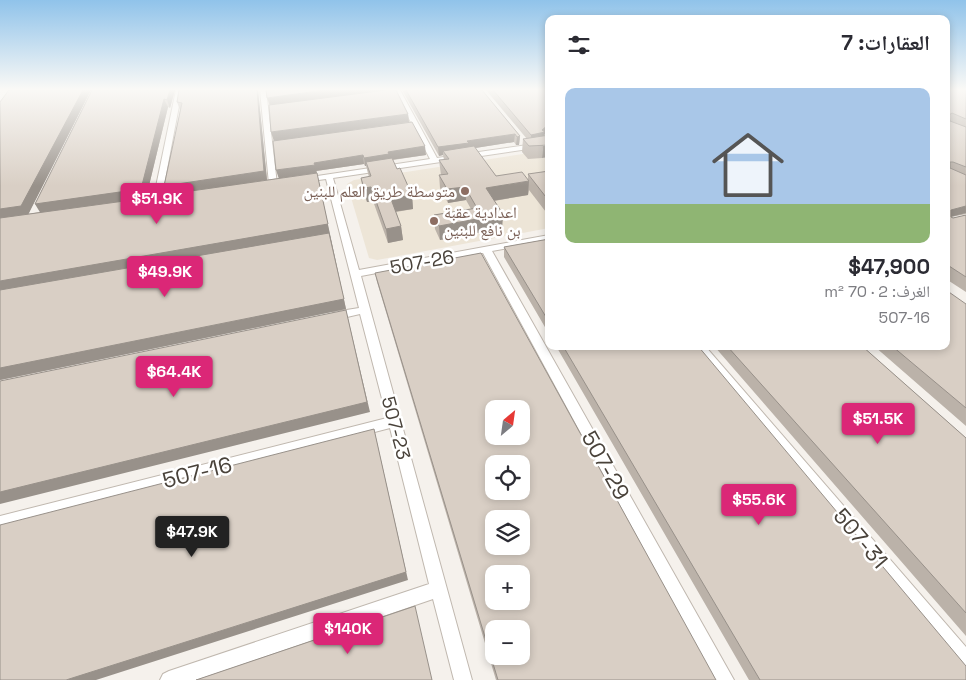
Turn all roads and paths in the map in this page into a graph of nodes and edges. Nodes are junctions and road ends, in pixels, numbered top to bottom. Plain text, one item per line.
1 (173, 122) edge
2 (266, 122) edge
3 (414, 122) edge
4 (416, 126) junction
5 (406, 127) edge
6 (522, 140) edge
7 (279, 145) edge
8 (545, 145) edge
9 (269, 146) junction
10 (528, 147) junction
11 (435, 161) junction
12 (329, 176) junction
13 (292, 182) edge
14 (282, 183) edge
15 (273, 184) junction
16 (264, 186) edge
17 (167, 200) edge
18 (157, 201) junction
19 (148, 203) edge
20 (545, 239) edge
21 (486, 250) junction
22 (355, 274) junction
23 (365, 310) junction
24 (326, 318) edge
25 (701, 350) edge
26 (394, 422) junction
27 (0, 523) edge
28 (439, 589) junction
29 (966, 661) edge
30 (169, 680) edge
31 (463, 680) edge
32 (725, 680) edge

1 - 18 street
2 - 9 street
3 - 4 street
4 - 5 street
4 - 11 street
6 - 10 street
7 - 9 street
8 - 10 street
9 - 15 street
10 - 11 street
11 - 12 street
12 - 13 street
12 - 22 street, 507-23
14 - 15 street
15 - 16 street
17 - 18 street
18 - 19 street
20 - 21 street, 507-26
21 - 22 street, 507-26
21 - 32 street, 507-29
22 - 23 street, 507-23
23 - 24 street
23 - 26 street, 507-23
25 - 29 street, 507-31
26 - 27 street, 507-16
26 - 28 street, 507-23
28 - 30 street
28 - 31 street, 507-23

